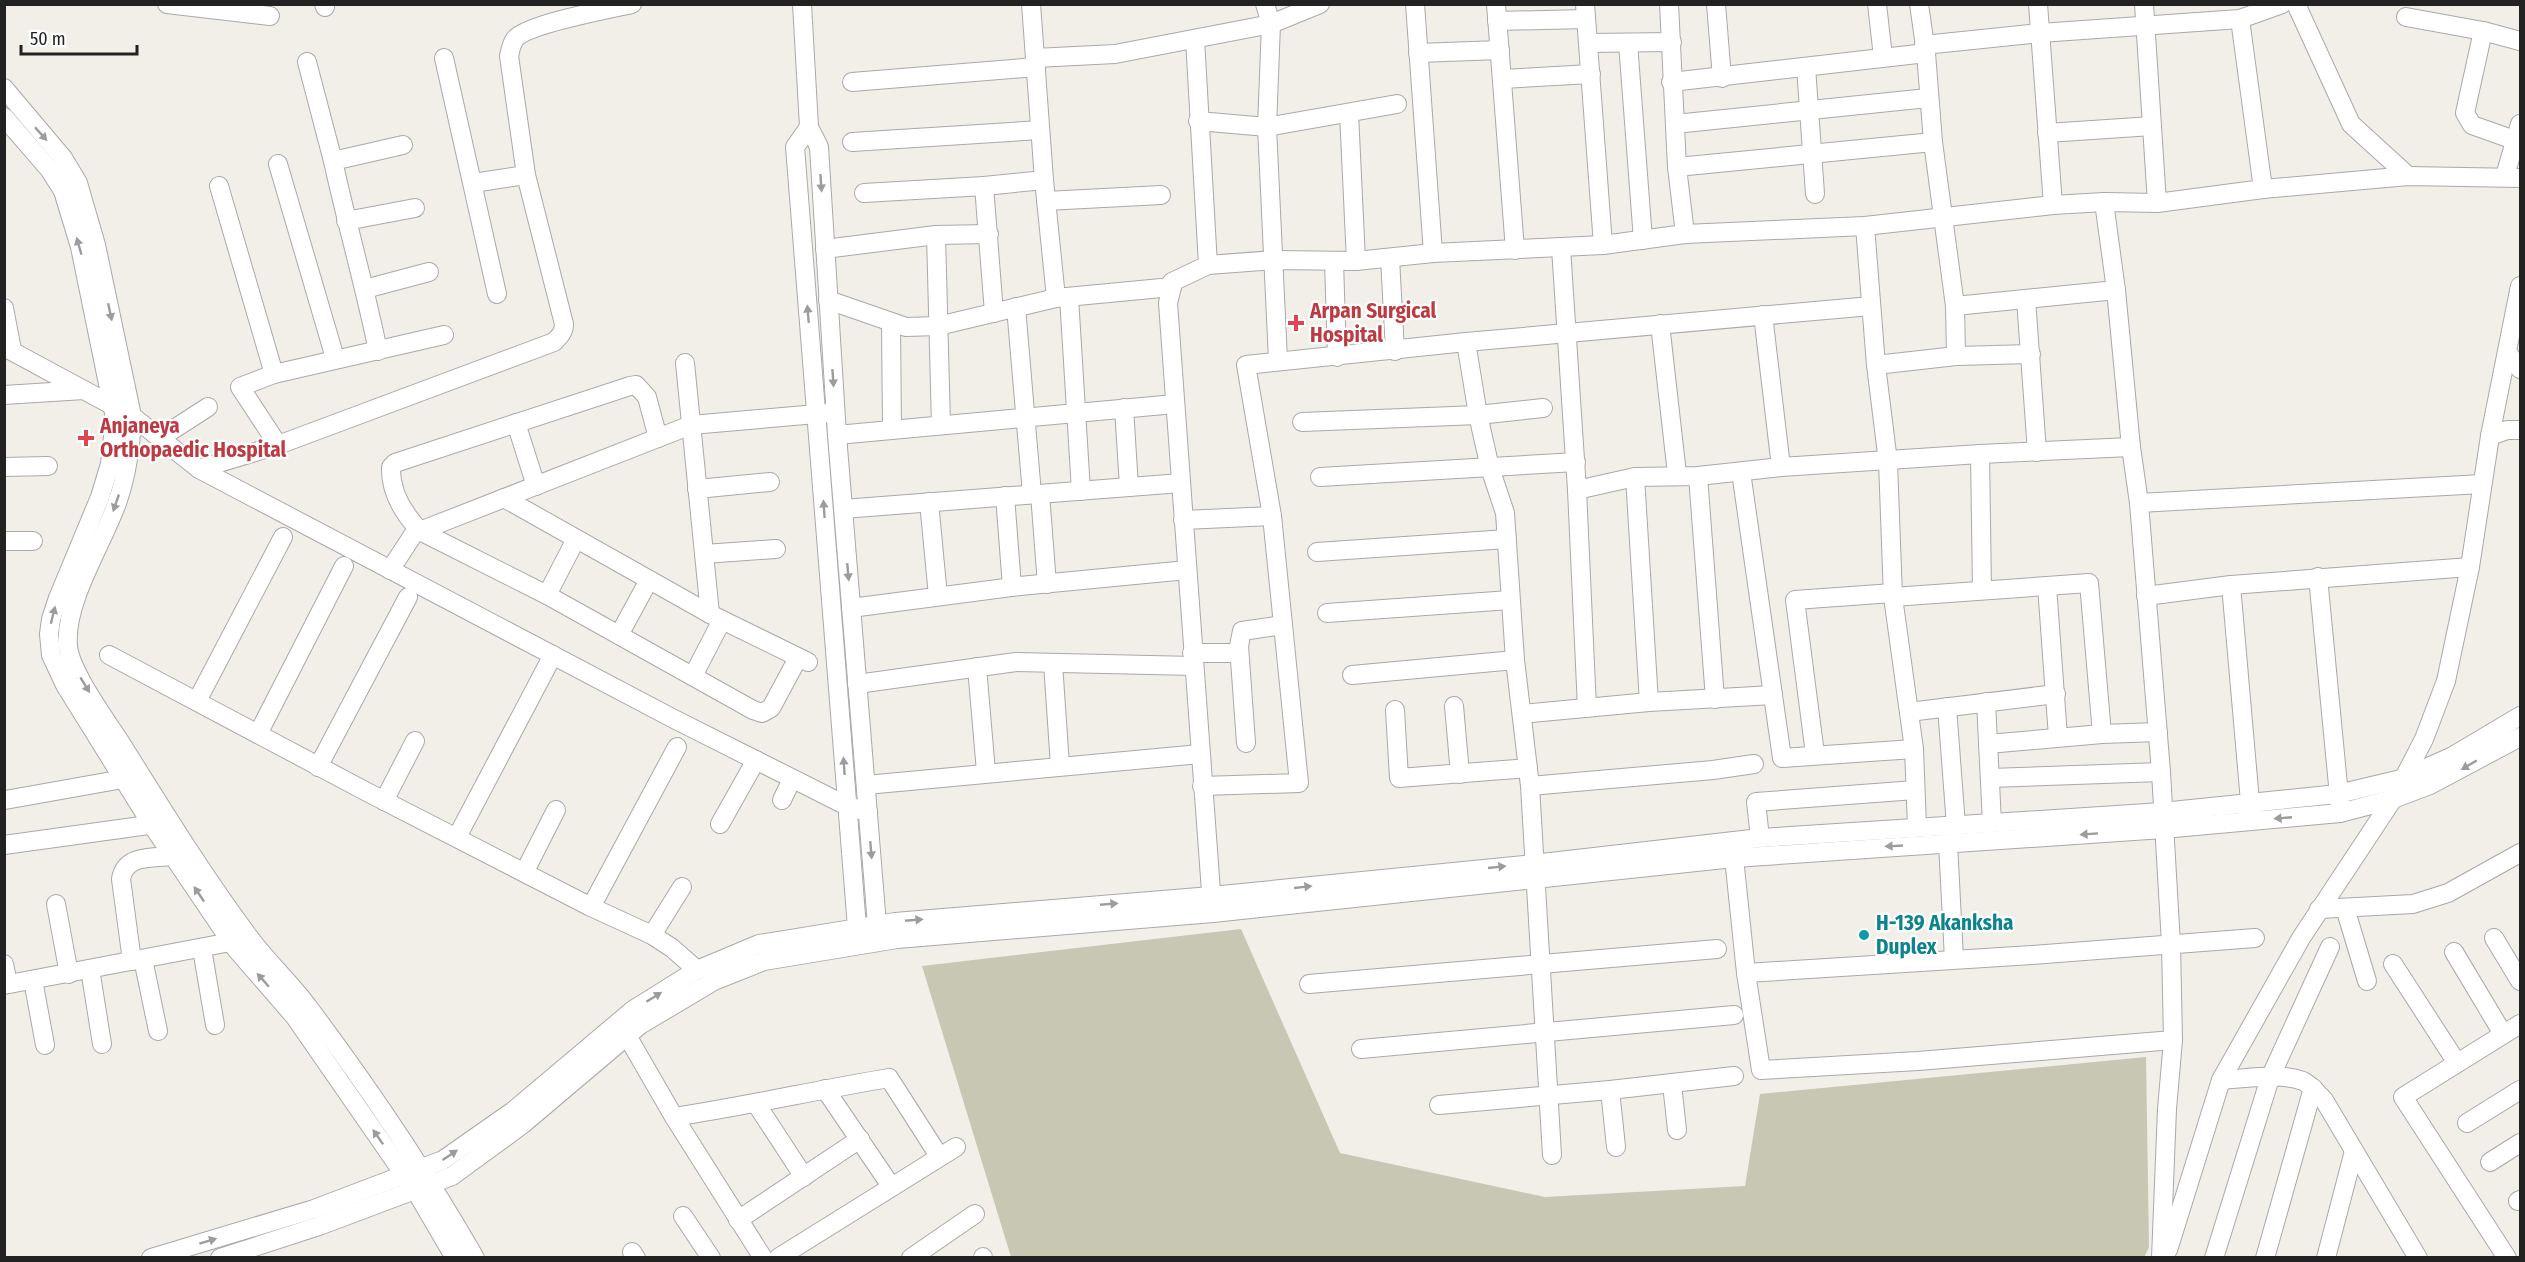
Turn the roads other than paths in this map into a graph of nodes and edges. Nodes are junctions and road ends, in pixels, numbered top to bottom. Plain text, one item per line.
1 (167, 4) edge
2 (802, 4) edge
3 (1031, 4) edge
4 (1265, 4) edge
5 (1320, 4) edge
6 (1415, 4) edge
7 (1669, 4) edge
8 (1716, 4) edge
9 (1877, 4) edge
10 (1919, 4) edge
11 (2038, 4) edge
12 (2144, 4) edge
13 (2282, 4) edge
14 (2296, 4) edge
15 (626, 5) edge
16 (566, 12) edge
17 (1586, 12) edge
18 (1497, 13) edge
19 (270, 16) dead end
20 (2406, 17) dead end
21 (2240, 19) junction
22 (1271, 24) junction
23 (2145, 27) junction
24 (2483, 31) junction
25 (2040, 33) junction
26 (1195, 39) junction
27 (2520, 40) edge
28 (1672, 42) junction
29 (1628, 43) junction
30 (1588, 44) junction
31 (1925, 49) junction
32 (1500, 50) junction
33 (1418, 52) junction
34 (1883, 57) junction
35 (444, 58) dead end
36 (307, 62) dead end
37 (1036, 63) junction
38 (1806, 67) junction
39 (1591, 75) junction
40 (1722, 78) junction
41 (1502, 79) junction
42 (852, 82) dead end
43 (1671, 82) junction
44 (4, 88) edge
45 (1928, 98) junction
46 (1397, 104) dead end
47 (1808, 110) junction
48 (1348, 113) junction
49 (14, 120) edge
50 (1198, 121) junction
51 (1675, 124) junction
52 (2151, 126) junction
53 (809, 127) junction
54 (1268, 127) junction
55 (1040, 130) junction
56 (2519, 132) edge
57 (2047, 134) junction
58 (852, 142) dead end
59 (1933, 142) junction
60 (403, 145) dead end
61 (1812, 154) junction
62 (333, 161) junction
63 (278, 164) dead end
64 (1677, 167) junction
65 (526, 175) junction
66 (2408, 176) junction
67 (2513, 177) edge
68 (1044, 180) junction
69 (473, 183) junction
70 (219, 186) dead end
71 (984, 186) junction
72 (2263, 189) junction
73 (864, 193) dead end
74 (1815, 194) dead end
75 (1161, 195) dead end
76 (1046, 201) junction
77 (2104, 202) junction
78 (2157, 203) junction
79 (2053, 205) junction
80 (415, 207) dead end
81 (1942, 219) junction
82 (346, 221) junction
83 (1865, 226) junction
84 (989, 234) junction
85 (1685, 234) junction
86 (936, 235) junction
87 (1643, 240) junction
88 (1603, 245) junction
89 (1561, 248) junction
90 (825, 249) junction
91 (1515, 250) junction
92 (1432, 253) junction
93 (1390, 258) junction
94 (1274, 260) junction
95 (1334, 261) junction
96 (1356, 261) junction
97 (1208, 265) junction
98 (429, 273) dead end
99 (2520, 286) edge
100 (1172, 287) junction
101 (365, 289) junction
102 (2116, 290) junction
103 (497, 294) dead end
104 (1063, 297) junction
105 (2026, 299) junction
106 (828, 300) junction
107 (1871, 306) junction
108 (1955, 306) junction
109 (1016, 307) junction
110 (4, 308) edge
111 (994, 313) junction
112 (2518, 313) edge
113 (1763, 315) junction
114 (891, 323) junction
115 (1660, 324) junction
116 (938, 326) junction
117 (1567, 334) junction
118 (444, 335) dead end
119 (1466, 342) junction
120 (8, 348) edge
121 (378, 351) junction
122 (1395, 351) junction
123 (2507, 352) junction
124 (2031, 354) junction
125 (1956, 356) junction
126 (1337, 357) junction
127 (335, 358) junction
128 (1278, 360) junction
129 (685, 363) dead end
130 (1876, 365) junction
131 (2520, 369) edge
132 (274, 374) junction
133 (85, 390) junction
134 (4, 395) edge
135 (1175, 404) junction
136 (112, 405) junction
137 (208, 407) dead end
138 (1124, 408) junction
139 (1543, 408) dead end
140 (836, 412) junction
141 (1076, 412) junction
142 (816, 414) junction
143 (1478, 415) junction
144 (132, 417) junction
145 (1026, 417) junction
146 (1302, 422) dead end
147 (516, 423) junction
148 (691, 425) junction
149 (941, 425) junction
150 (892, 429) junction
151 (2520, 429) edge
152 (837, 435) junction
153 (2490, 436) junction
154 (160, 438) junction
155 (658, 438) junction
156 (278, 445) junction
157 (2131, 447) junction
158 (2037, 452) junction
159 (1980, 454) junction
160 (1576, 462) junction
161 (1888, 462) junction
162 (48, 466) dead end
163 (4, 467) edge
164 (1781, 467) junction
165 (1490, 468) junction
166 (199, 469) junction
167 (1741, 472) junction
168 (1677, 474) junction
169 (1698, 476) junction
170 (1320, 477) dead end
171 (1635, 477) junction
172 (770, 482) dead end
173 (1181, 483) junction
174 (2482, 484) junction
175 (536, 486) junction
176 (1129, 487) junction
177 (697, 489) junction
178 (1576, 490) junction
179 (1081, 491) junction
180 (1036, 494) junction
181 (1005, 496) junction
182 (504, 498) junction
183 (929, 502) junction
184 (2139, 503) junction
185 (843, 509) junction
186 (1272, 516) junction
187 (1183, 520) junction
188 (420, 531) junction
189 (283, 537) dead end
190 (576, 539) junction
191 (1507, 539) junction
192 (4, 541) edge
193 (33, 541) dead end
194 (776, 549) dead end
195 (1317, 552) dead end
196 (704, 554) junction
197 (344, 566) dead end
198 (2470, 567) junction
199 (390, 570) junction
200 (1187, 570) junction
201 (2318, 578) junction
202 (649, 580) junction
203 (1047, 584) junction
204 (2231, 585) junction
205 (2047, 586) junction
206 (1011, 587) junction
207 (1982, 590) junction
208 (547, 595) junction
209 (1893, 595) junction
210 (938, 596) junction
211 (2146, 596) junction
212 (408, 597) dead end
213 (1510, 600) junction
214 (851, 608) junction
215 (1327, 613) dead end
216 (716, 617) junction
217 (1283, 624) junction
218 (618, 635) junction
219 (1239, 653) junction
220 (109, 655) dead end
221 (553, 655) junction
222 (1193, 659) junction
223 (1515, 660) junction
224 (1053, 663) junction
225 (977, 667) junction
226 (1352, 675) dead end
227 (693, 676) junction
228 (858, 684) junction
229 (2056, 694) junction
230 (1773, 695) junction
231 (1715, 699) junction
232 (197, 701) junction
233 (1649, 702) junction
234 (1986, 702) junction
235 (1454, 706) dead end
236 (1947, 707) junction
237 (1587, 708) junction
238 (1395, 711) dead end
239 (1909, 712) junction
240 (1522, 714) junction
241 (2520, 716) edge
242 (2158, 732) junction
243 (258, 734) junction
244 (2102, 734) junction
245 (2058, 737) junction
246 (2520, 737) edge
247 (415, 741) dead end
248 (1246, 743) dead end
249 (1988, 744) junction
250 (677, 747) dead end
251 (1914, 749) junction
252 (1200, 754) junction
253 (1815, 754) junction
254 (756, 760) junction
255 (1754, 764) dead end
256 (1060, 766) junction
257 (318, 767) junction
258 (986, 772) junction
259 (2161, 772) junction
260 (1460, 774) junction
261 (1529, 777) junction
262 (792, 778) junction
263 (1990, 778) junction
264 (123, 779) junction
265 (2401, 779) junction
266 (866, 785) junction
267 (1202, 786) junction
268 (1915, 790) junction
269 (2338, 794) junction
270 (2392, 799) junction
271 (5, 800) edge
272 (782, 800) dead end
273 (384, 801) junction
274 (847, 806) junction
275 (556, 810) dead end
276 (868, 812) junction
277 (2251, 812) junction
278 (2340, 813) junction
279 (2163, 820) junction
280 (171, 822) junction
281 (1992, 823) junction
282 (720, 824) dead end
283 (152, 825) junction
284 (1956, 826) junction
285 (1917, 827) junction
286 (457, 837) junction
287 (1760, 838) junction
288 (1948, 843) junction
289 (4, 845) edge
290 (1733, 850) junction
291 (2520, 853) edge
292 (174, 856) junction
293 (525, 872) junction
294 (1534, 872) junction
295 (682, 887) dead end
296 (56, 904) dead end
297 (1212, 904) junction
298 (591, 907) junction
299 (2345, 908) junction
300 (2319, 909) junction
301 (878, 933) junction
302 (652, 934) junction
303 (858, 937) junction
304 (249, 938) junction
305 (2255, 938) dead end
306 (2494, 938) dead end
307 (231, 942) junction
308 (2170, 944) junction
309 (2330, 947) dead end
310 (202, 949) junction
311 (1717, 949) dead end
312 (2454, 952) dead end
313 (1954, 959) junction
314 (137, 960) junction
315 (4, 964) edge
316 (1540, 964) junction
317 (2393, 964) dead end
318 (90, 969) junction
319 (697, 970) junction
320 (1746, 973) junction
321 (69, 974) junction
322 (33, 980) junction
323 (2367, 981) dead end
324 (2520, 981) edge
325 (6, 984) edge
326 (1309, 984) dead end
327 (1734, 1015) dead end
328 (2520, 1024) edge
329 (215, 1026) dead end
330 (623, 1028) junction
331 (158, 1031) dead end
332 (1544, 1031) junction
333 (2504, 1034) junction
334 (2173, 1040) junction
335 (102, 1044) dead end
336 (45, 1045) dead end
337 (1361, 1049) dead end
338 (2457, 1064) junction
339 (1734, 1076) dead end
340 (2270, 1078) junction
341 (2221, 1080) junction
342 (1672, 1084) junction
343 (2313, 1088) junction
344 (825, 1089) junction
345 (1610, 1090) junction
346 (2520, 1090) edge
347 (1548, 1096) junction
348 (757, 1105) junction
349 (1439, 1105) dead end
350 (674, 1117) junction
351 (2467, 1123) dead end
352 (1677, 1130) dead end
353 (860, 1139) junction
354 (2520, 1143) edge
355 (956, 1147) dead end
356 (1616, 1147) dead end
357 (2354, 1151) junction
358 (1552, 1155) dead end
359 (939, 1156) junction
360 (2490, 1162) dead end
361 (804, 1177) junction
362 (418, 1179) junction
363 (891, 1186) junction
364 (975, 1214) dead end
365 (683, 1216) dead end
366 (738, 1220) junction
367 (176, 1254) edge
368 (152, 1257) edge
369 (220, 1257) edge
370 (455, 1257) edge
371 (475, 1257) edge
372 (711, 1257) edge
373 (763, 1257) edge
374 (778, 1257) edge
375 (911, 1257) edge
376 (2163, 1257) edge
377 (2214, 1257) edge
378 (2265, 1257) edge
379 (2326, 1257) edge
380 (2418, 1257) edge
381 (2507, 1257) edge

1 - 19 street
2 - 53 street
3 - 37 street
4 - 22 street
5 - 22 street
6 - 33 street
7 - 28 street
8 - 40 street
9 - 34 street
10 - 31 street
11 - 25 street
12 - 23 street
13 - 21 street
14 - 66 street
15 - 16 street
16 - 65 street
17 - 18 street
17 - 30 street
18 - 32 street
20 - 24 street
21 - 23 street
21 - 72 street
22 - 26 street
22 - 54 street
23 - 25 street
23 - 52 street
24 - 27 street
24 - 56 street
25 - 31 street
25 - 57 street
26 - 37 street
26 - 50 street
28 - 29 street
28 - 43 street
29 - 30 street
29 - 87 street
30 - 39 street
31 - 34 street
31 - 45 street
32 - 33 street
32 - 41 street
33 - 92 street
34 - 38 street
35 - 69 street
36 - 62 street
37 - 42 street
37 - 55 street
38 - 40 street
38 - 47 street
39 - 41 street
39 - 88 street
40 - 43 street
41 - 91 street
43 - 51 street
44 - 49 street
45 - 47 street
45 - 59 street
46 - 48 street
47 - 51 street
47 - 61 street
48 - 54 street
48 - 96 street
136 -> 49 street
49 -> 144 street
50 - 54 street
50 - 97 street
51 - 64 street
52 - 57 street
52 - 78 street
53 -> 90 street
142 -> 53 street
54 - 94 street
55 - 58 street
55 - 68 street
56 - 67 street
57 - 79 street
59 - 61 street
59 - 81 street
60 - 62 street
61 - 64 street
61 - 74 street
62 - 82 street
63 - 127 street
64 - 85 street
65 - 69 street
65 - 156 street
66 - 67 street
66 - 72 street
68 - 71 street
68 - 76 street
69 - 103 street
70 - 132 street
71 - 73 street
71 - 84 street
72 - 78 street
75 - 76 street
76 - 104 street
77 - 78 street
77 - 79 street
77 - 102 street
79 - 81 street
80 - 82 street
81 - 83 street
81 - 108 street
82 - 101 street
83 - 85 street
83 - 107 street
84 - 86 street
84 - 111 street
85 - 87 street
86 - 90 street
86 - 116 street
87 - 88 street
88 - 89 street
89 - 91 street
89 - 117 street
90 - 106 street
91 - 92 street
92 - 93 street
93 - 96 street
93 - 122 street
94 - 95 street
94 - 97 street
94 - 128 street
95 - 96 street
95 - 126 street
97 - 100 street
98 - 101 street
99 - 112 street
100 - 104 street
100 - 135 street
101 - 121 street
102 - 105 street
102 - 157 street
104 - 109 street
104 - 141 street
105 - 108 street
105 - 124 street
106 - 114 street
106 -> 140 street
107 - 113 street
107 - 130 street
108 - 125 street
109 - 111 street
109 - 145 street
110 - 120 street
111 - 116 street
112 - 123 street
113 - 115 street
113 - 164 street
114 - 116 street
114 - 150 street
115 - 117 street
115 - 168 street
116 - 149 street
117 - 119 street
117 - 160 street
118 - 121 street
119 - 122 street
119 - 143 street
120 - 133 street
121 - 127 street
122 - 126 street
123 - 131 street
123 - 153 street
124 - 125 street
124 - 158 street
125 - 130 street
126 - 128 street
127 - 132 street
128 - 186 street
129 - 148 street
130 - 161 street
132 - 156 street
133 - 134 street
133 - 136 street
135 - 138 street
135 - 173 street
136 - 144 street
264 -> 136 street
137 - 154 street
138 - 141 street
138 - 176 street
139 - 143 street
140 - 142 street
140 - 152 street
141 - 145 street
141 - 179 street
142 - 148 street
274 -> 142 street
143 - 146 street
143 - 165 street
144 - 154 street
144 -> 280 street
145 - 149 street
145 - 180 street
147 - 155 street
147 - 175 street
147 - 188 street
148 - 155 street
148 - 177 street
149 - 150 street
150 - 152 street
151 - 153 street
152 - 185 street
153 - 174 street
154 - 166 street
155 - 175 street
156 - 166 street
157 - 158 street
157 - 184 street
158 - 159 street
159 - 161 street
159 - 207 street
160 - 165 street
160 - 178 street
161 - 164 street
161 - 209 street
162 - 163 street
164 - 167 street
165 - 170 street
165 - 191 street
166 - 199 street
167 - 169 street
167 - 230 street
168 - 169 street
168 - 171 street
169 - 231 street
171 - 178 street
171 - 233 street
172 - 177 street
173 - 176 street
173 - 187 street
174 - 184 street
174 - 198 street
175 - 182 street
176 - 179 street
177 - 196 street
178 - 237 street
179 - 180 street
180 - 181 street
180 - 203 street
181 - 183 street
181 - 206 street
182 - 188 street
182 - 190 street
183 - 185 street
183 - 210 street
184 - 211 street
185 -> 214 street
186 - 187 street
186 - 217 street
187 - 200 street
188 - 199 street
188 - 208 street
189 - 232 street
190 - 202 street
190 - 208 street
191 - 195 street
191 - 213 street
192 - 193 street
194 - 196 street
196 - 216 street
197 - 243 street
198 - 201 street
198 - 265 street
199 - 221 street
200 - 203 street
200 - 222 street
201 - 204 street
201 - 269 street
202 - 216 street
202 - 218 street
203 - 206 street
204 - 211 street
204 - 277 street
205 - 207 street
205 - 229 street
205 - 244 street
206 - 210 street
207 - 209 street
208 - 218 street
209 - 239 street
209 - 253 street
210 - 214 street
211 - 242 street
212 - 257 street
213 - 215 street
213 - 223 street
214 - 228 street
216 - 227 street
216 - 227 street
217 - 219 street
217 - 267 street
218 - 227 street
219 - 222 street
219 - 248 street
220 - 232 street
221 - 254 street
221 - 286 street
222 - 224 street
222 - 252 street
223 - 226 street
223 - 240 street
224 - 225 street
224 - 256 street
225 - 228 street
225 - 258 street
228 - 266 street
229 - 234 street
229 - 245 street
230 - 231 street
230 - 253 street
231 - 233 street
232 - 243 street
233 - 237 street
234 - 236 street
234 - 249 street
235 - 260 street
236 - 239 street
236 - 284 street
237 - 240 street
238 - 260 street
239 - 251 street
240 - 261 street
241 - 265 street
242 - 244 street
242 - 259 street
243 - 257 street
244 - 245 street
245 - 249 street
246 -> 270 street
247 - 273 street
249 - 263 street
250 - 298 street
251 - 253 street
251 - 268 street
252 - 256 street
252 - 267 street
254 - 262 street
254 - 282 street
255 - 261 street
256 - 258 street
257 - 273 street
258 - 266 street
259 - 263 street
259 - 279 street
260 - 261 street
261 - 294 street
262 - 272 street
262 - 274 street
263 - 281 street
264 - 271 street
264 - 283 street
265 - 269 street
265 - 270 street
266 - 276 street
267 - 297 street
268 - 285 street
268 - 287 street
269 - 277 street
269 - 278 street
270 - 278 street
270 - 300 street
273 - 286 street
274 - 276 street
274 - 303 street
275 - 293 street
276 -> 301 street
278 -> 277 street
277 - 279 street
279 - 281 street
279 -> 288 street
279 - 308 street
280 - 283 street
280 - 304 street
281 - 284 street
283 - 289 street
283 - 292 street
284 - 285 street
285 - 287 street
286 - 293 street
287 - 290 street
288 -> 290 street
288 - 313 street
290 - 294 street
290 - 320 street
291 - 299 street
307 -> 292 street
292 - 314 street
293 - 298 street
294 - 297 street
294 - 316 street
295 - 302 street
296 - 321 street
297 - 301 street
298 - 302 street
299 - 300 street
299 - 323 street
300 - 341 street
301 - 303 street
302 - 319 street
303 - 319 street
303 - 330 street
304 - 307 street
304 - 362 street
305 - 308 street
306 - 324 street
307 - 310 street
362 -> 307 street
308 - 313 street
308 - 334 street
309 - 340 street
310 - 314 street
310 - 329 street
311 - 316 street
312 - 333 street
313 - 320 street
314 - 318 street
314 - 331 street
315 - 325 street
316 - 326 street
316 - 332 street
317 - 338 street
318 - 321 street
318 - 335 street
330 -> 319 street
320 - 334 street
321 - 322 street
322 - 325 street
322 - 336 street
327 - 332 street
328 - 333 street
330 - 350 street
330 - 362 street
332 - 337 street
332 - 347 street
333 - 338 street
334 - 376 street
338 - 381 street
339 - 342 street
340 - 341 street
340 - 343 street
340 - 377 street
341 - 376 street
342 - 345 street
342 - 352 street
343 - 357 street
343 - 378 street
344 - 348 street
344 - 353 street
344 - 359 street
345 - 347 street
345 - 356 street
346 - 351 street
347 - 349 street
347 - 358 street
348 - 350 street
348 - 361 street
350 - 366 street
353 - 361 street
353 - 363 street
354 - 360 street
355 - 359 street
357 - 379 street
357 - 380 street
359 - 363 street
361 - 366 street
367 -> 362 street
362 - 369 street
362 - 370 street
362 - 371 street
363 - 374 street
364 - 375 street
365 - 372 street
366 - 373 street
367 - 368 street

